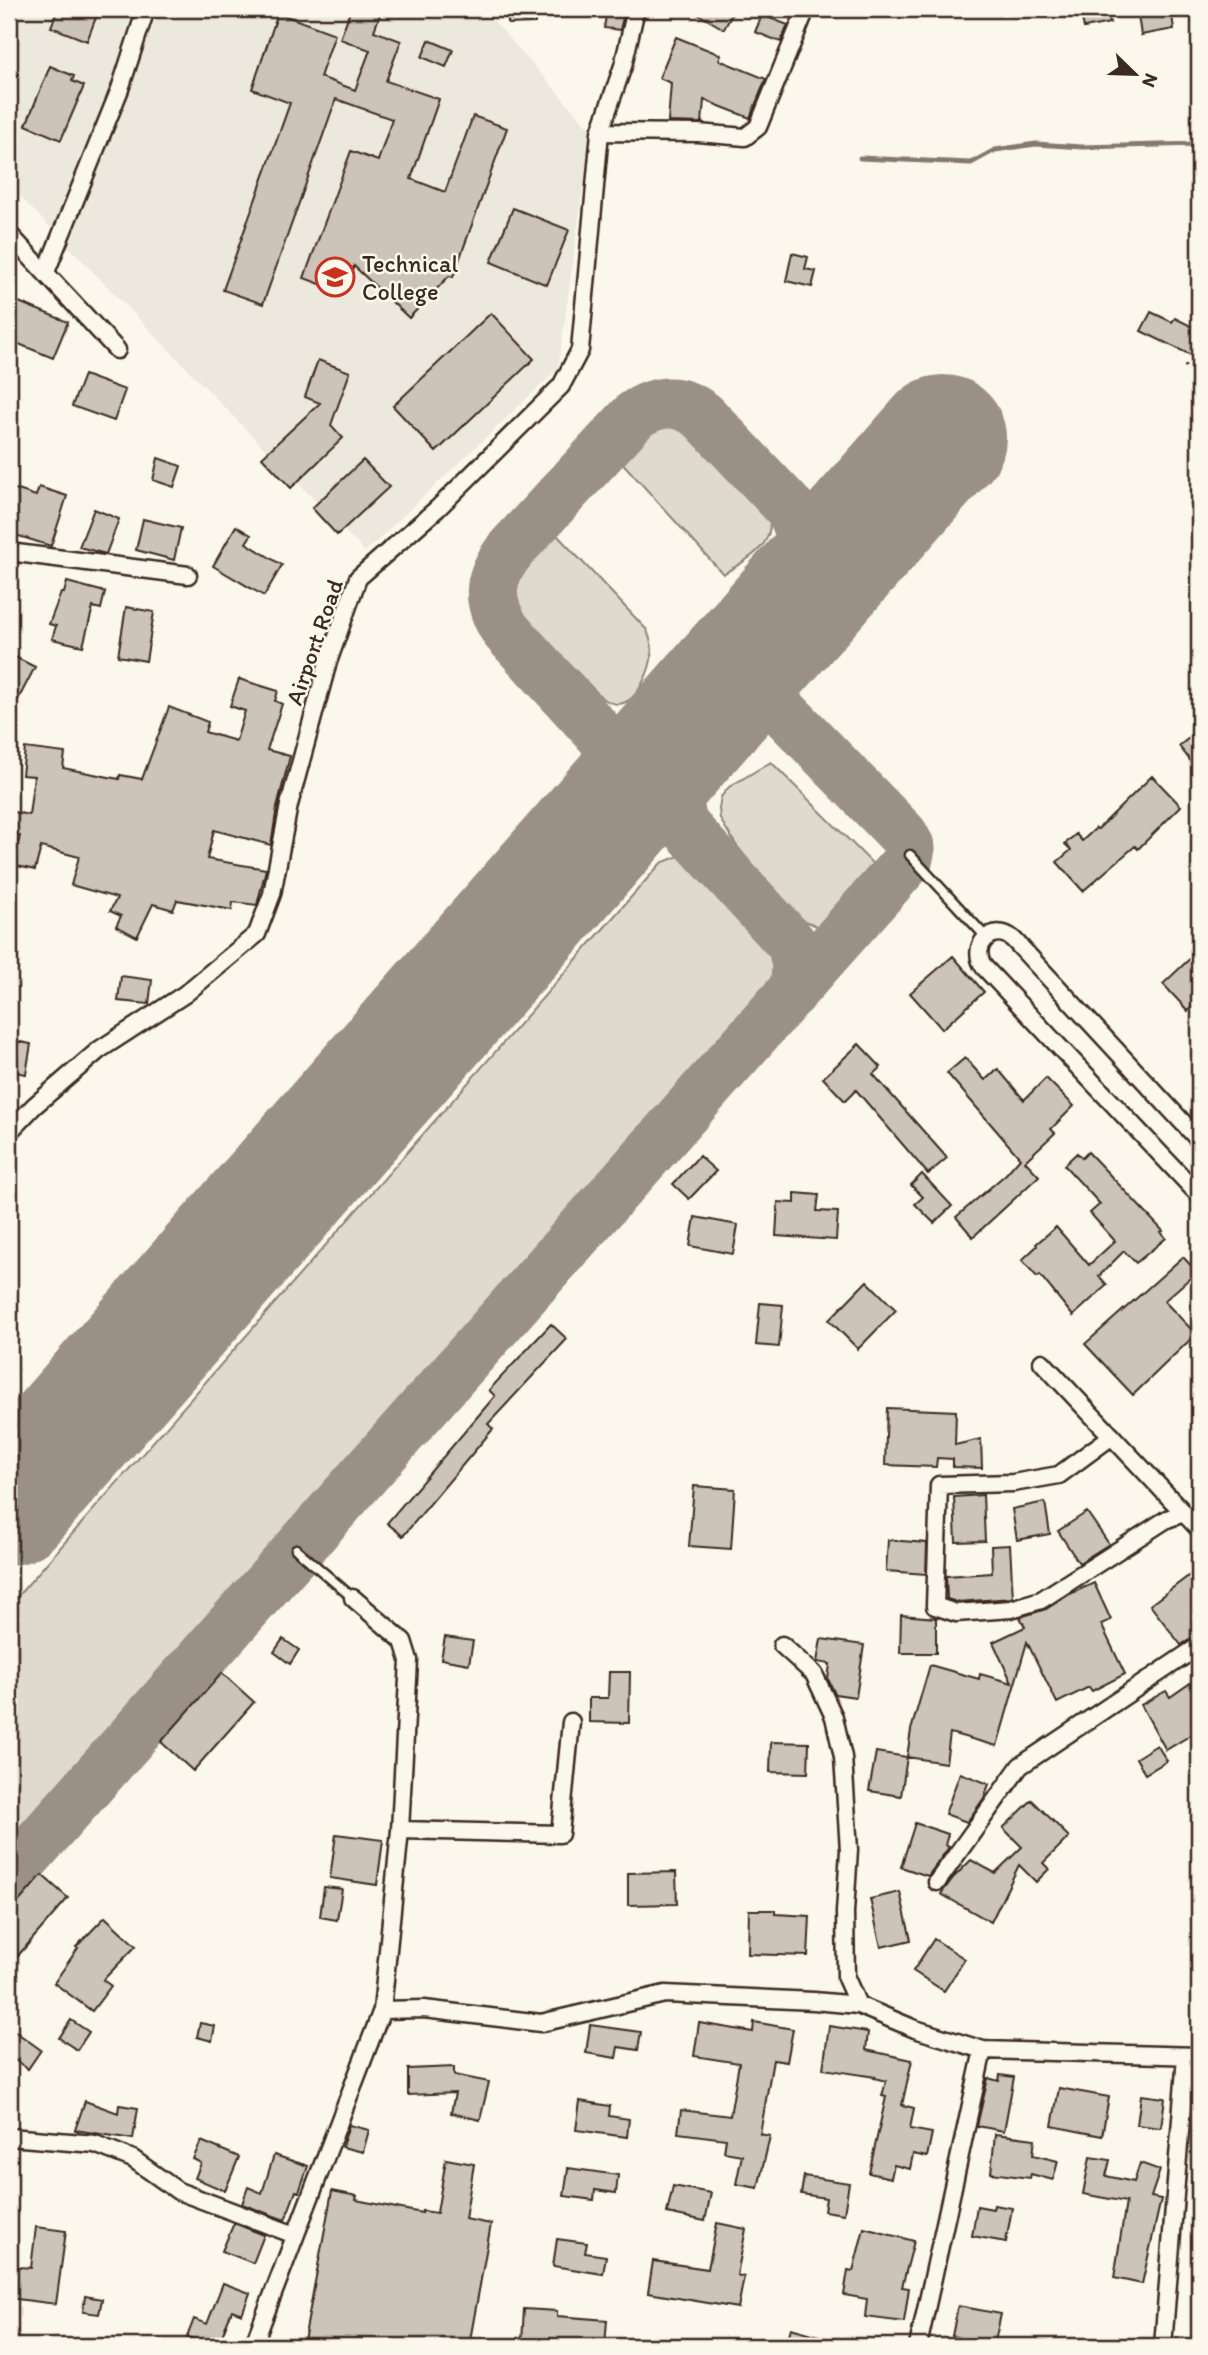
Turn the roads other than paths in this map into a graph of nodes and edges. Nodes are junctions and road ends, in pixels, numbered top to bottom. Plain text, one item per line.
1 (146, 9) edge
2 (636, 9) edge
3 (806, 9) edge
4 (600, 132) junction
5 (9, 234) edge
6 (47, 272) junction
7 (117, 350) dead end
8 (9, 552) edge
9 (188, 575) dead end
10 (910, 855) dead end
11 (986, 937) junction
12 (9, 1132) edge
13 (1199, 1140) edge
14 (1199, 1195) edge
15 (1042, 1362) dead end
16 (1112, 1436) junction
17 (1184, 1513) junction
18 (1199, 1529) edge
19 (296, 1549) dead end
20 (353, 1598) joint
21 (782, 1645) dead end
22 (1199, 1646) edge
23 (571, 1722) dead end
24 (400, 1830) junction
25 (937, 1882) dead end
26 (858, 2006) junction
27 (382, 2010) junction
28 (983, 2050) junction
29 (1193, 2056) edge
30 (9, 2137) edge
31 (295, 2235) junction
32 (253, 2346) edge
33 (918, 2346) edge
34 (1163, 2346) edge

1 - 6 street
2 - 4 street, Airport Road
3 - 4 street
4 - 12 street, Airport Road
5 - 6 street
6 - 7 street
8 - 9 street
10 - 11 lane
11 - 13 street
11 - 14 street
15 - 16 street
16 - 17 street
16 - 17 street
17 - 18 street
19 - 20 lane
20 - 24 street
21 - 26 street
22 - 25 street
23 - 24 street
24 - 27 street
26 - 27 street
26 - 28 street
27 - 31 street
28 - 29 street
28 - 33 street
29 - 34 street
30 - 31 street
31 - 32 street

